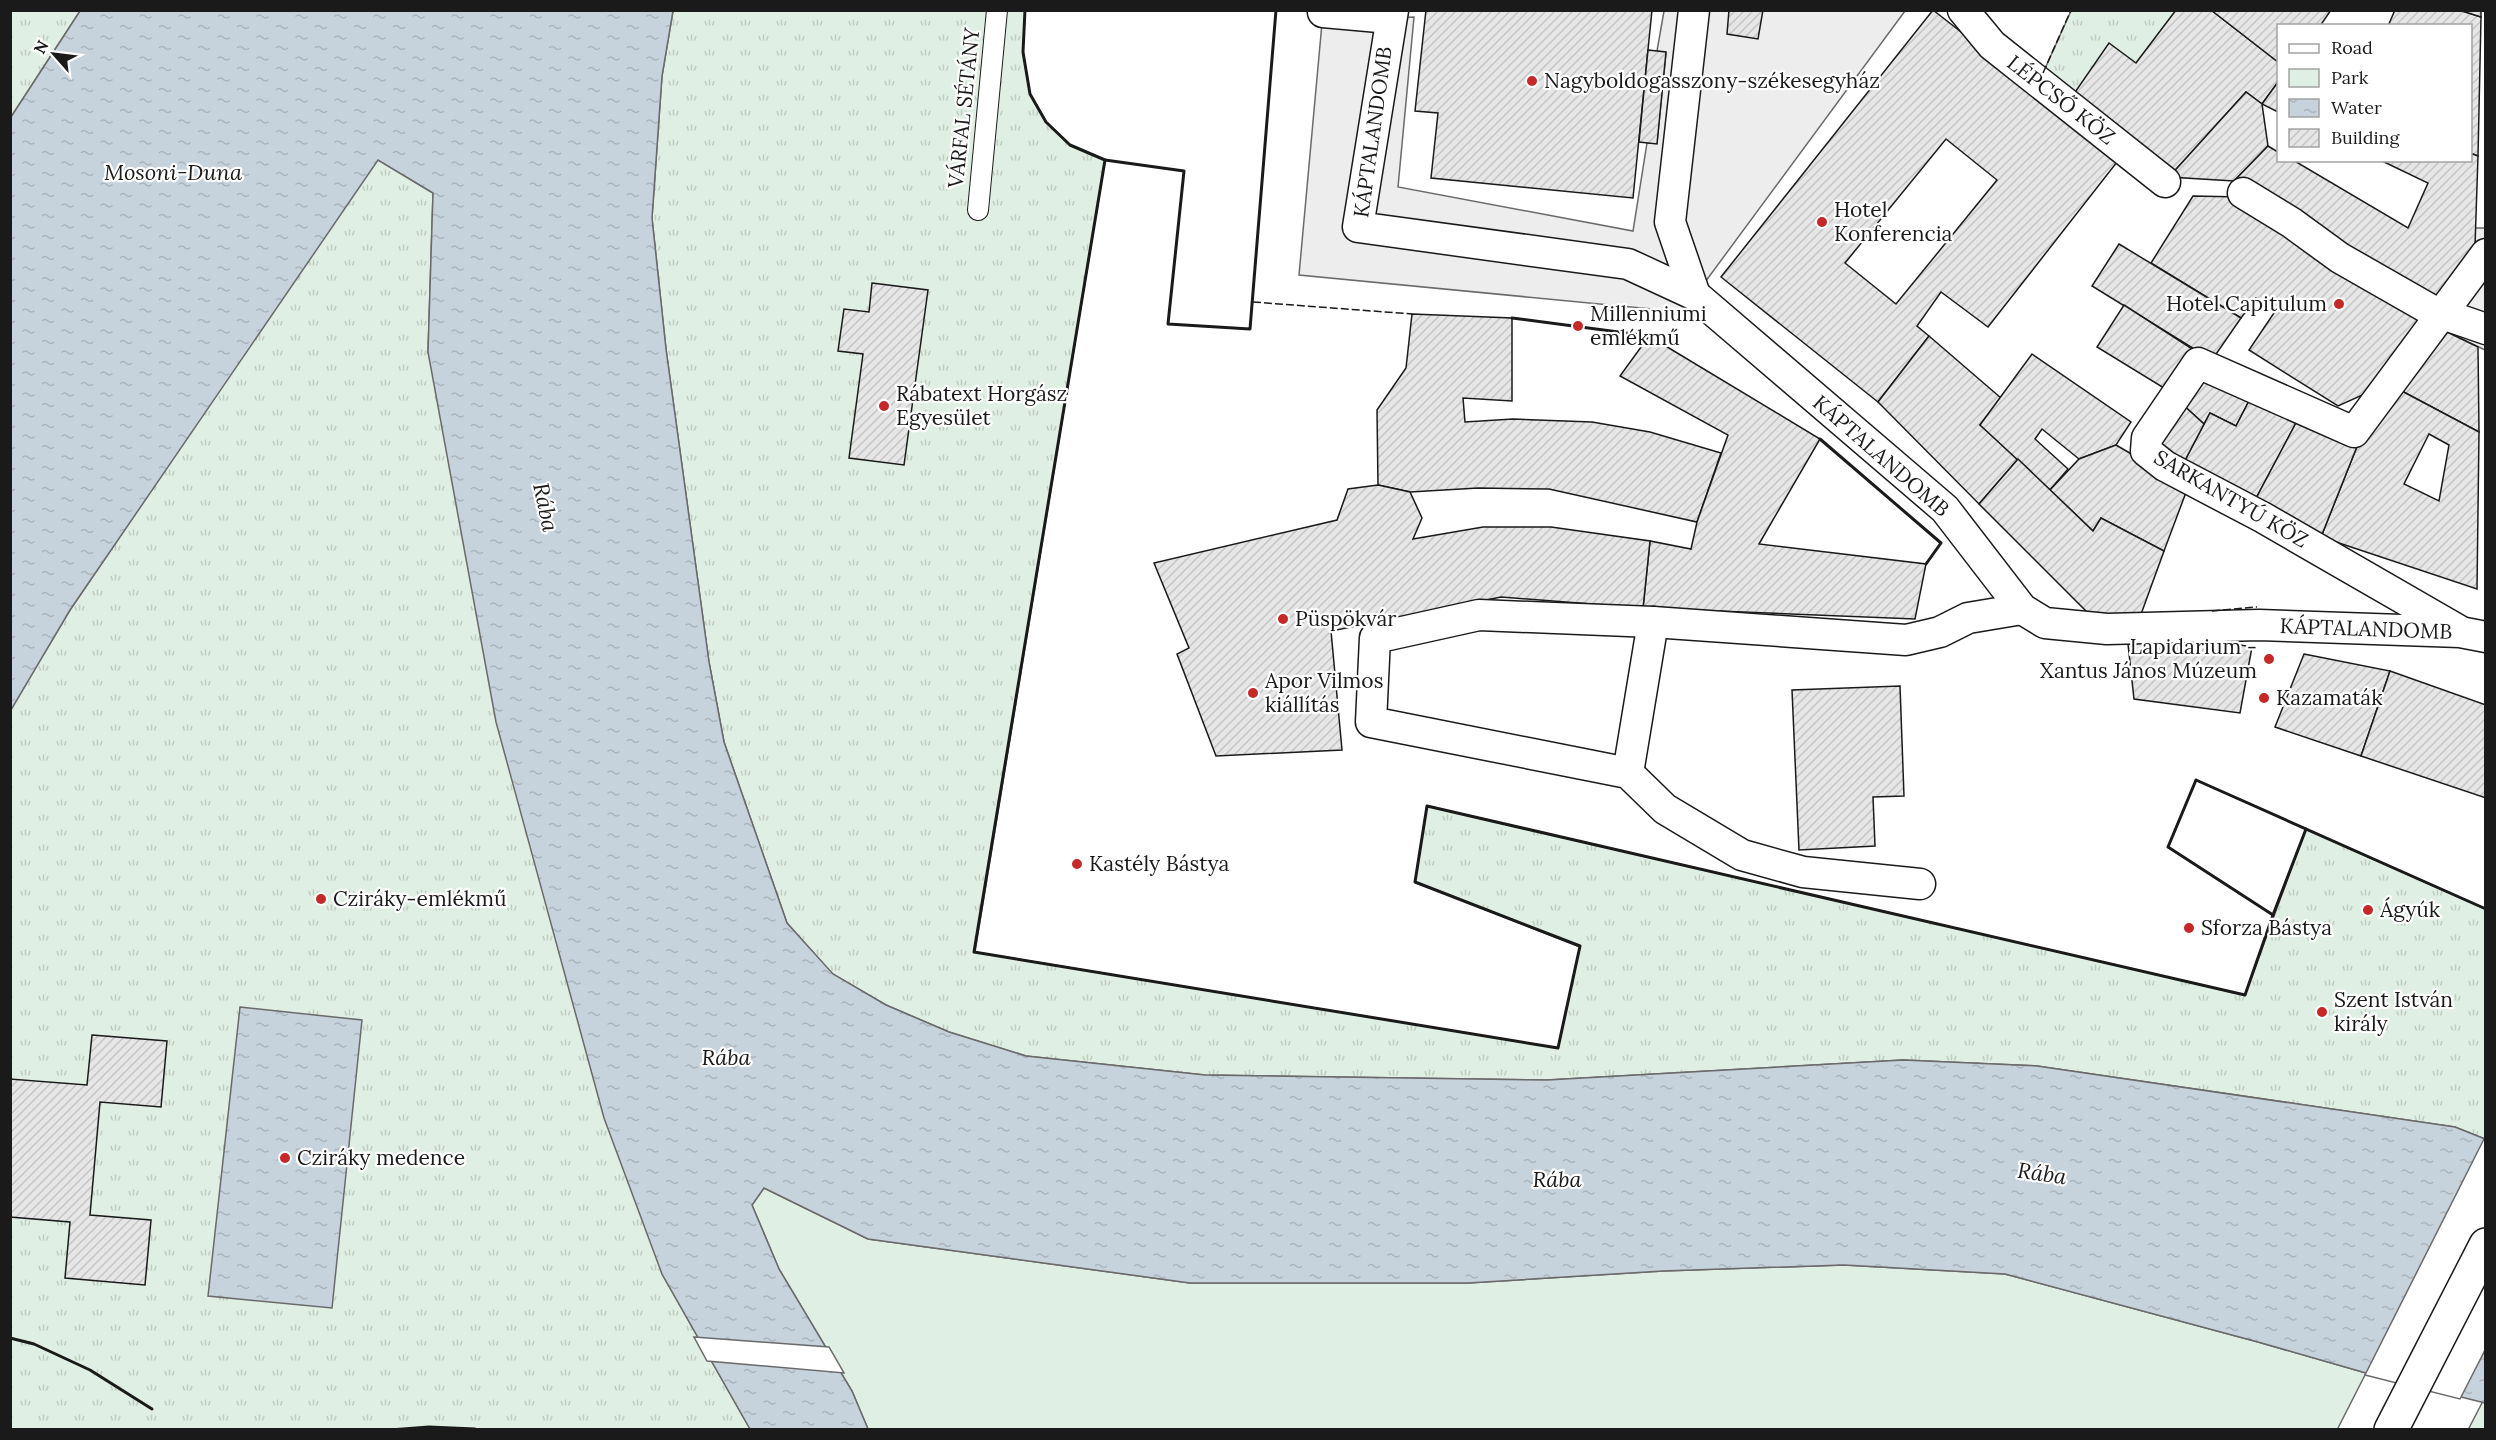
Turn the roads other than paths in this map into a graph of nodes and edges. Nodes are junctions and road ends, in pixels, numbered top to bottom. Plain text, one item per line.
1 (998, 10) edge
2 (1323, 10) edge
3 (1694, 10) edge
4 (1964, 10) edge
5 (1391, 14) edge
6 (2165, 182) dead end
7 (2243, 193) dead end
8 (978, 210) dead end
9 (2486, 254) edge
10 (1695, 295) junction
11 (2441, 315) junction
12 (2486, 329) edge
13 (2022, 609) junction
14 (1653, 622) junction
15 (2473, 634) edge
16 (1628, 773) junction
17 (1920, 884) dead end
18 (2486, 1245) edge
19 (2391, 1430) edge

1 - 8 lane, VÁRFAL SÉTÁNY
2 - 5 street, KÁPTALANDOMB
3 - 10 street
4 - 6 street, LÉPCSŐ KÖZ
5 - 10 street, KÁPTALANDOMB
7 - 11 street
9 - 11 street
10 - 13 street, KÁPTALANDOMB
11 - 12 street
11 - 15 street, SARKANTYÚ KÖZ
13 - 14 street
13 - 15 street, KÁPTALANDOMB
14 - 16 street
14 - 16 street
16 - 17 street
18 - 19 street

